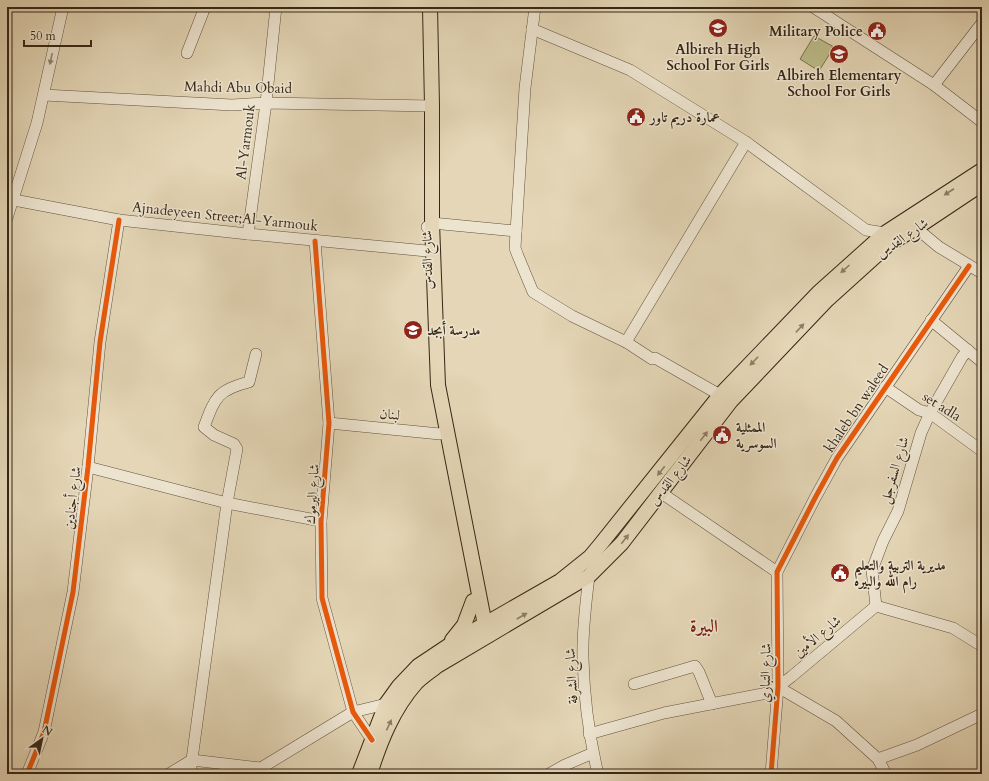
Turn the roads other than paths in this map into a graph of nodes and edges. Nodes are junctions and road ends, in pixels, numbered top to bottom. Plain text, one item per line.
1 (63, 7) edge
2 (205, 7) edge
3 (276, 7) edge
4 (424, 7) edge
5 (430, 7) edge
6 (526, 7) edge
7 (535, 7) edge
8 (813, 7) edge
9 (982, 23) edge
10 (532, 25) junction
11 (187, 53) dead end
12 (934, 84) junction
13 (44, 95) junction
14 (266, 103) junction
15 (429, 106) junction
16 (982, 122) edge
17 (746, 142) junction
18 (982, 170) edge
19 (982, 184) edge
20 (14, 200) junction
21 (7, 218) edge
22 (119, 220) junction
23 (911, 224) junction
24 (429, 225) junction
25 (866, 230) junction
26 (516, 231) junction
27 (885, 233) junction
28 (248, 234) junction
29 (315, 241) junction
30 (868, 248) junction
31 (430, 250) junction
32 (969, 266) junction
33 (982, 273) edge
34 (931, 320) junction
35 (626, 342) junction
36 (968, 350) junction
37 (256, 354) dead end
38 (982, 362) edge
39 (885, 387) junction
40 (726, 398) junction
41 (930, 413) junction
42 (329, 423) junction
43 (443, 432) junction
44 (982, 451) edge
45 (88, 467) junction
46 (660, 492) junction
47 (227, 503) junction
48 (321, 521) junction
49 (777, 572) junction
50 (589, 576) junction
51 (567, 590) junction
52 (476, 600) junction
53 (876, 606) junction
54 (507, 612) junction
55 (584, 621) junction
56 (487, 631) junction
57 (982, 646) edge
58 (446, 647) junction
59 (634, 684) dead end
60 (778, 687) junction
61 (386, 704) junction
62 (712, 704) junction
63 (352, 712) junction
64 (982, 714) edge
65 (589, 734) junction
66 (372, 740) junction
67 (593, 753) junction
68 (878, 759) junction
69 (192, 760) junction
70 (26, 774) edge
71 (169, 774) edge
72 (190, 774) edge
73 (359, 774) edge
74 (370, 774) edge
75 (549, 774) edge
76 (598, 774) edge
77 (771, 774) edge
78 (886, 774) edge

1 -> 13 street
2 - 11 street
3 - 14 street, Al-Yarmouk
4 - 15 main road
5 - 15 main road
6 - 10 street
7 - 10 street
8 - 12 street
9 - 12 street
10 - 17 street
10 - 26 street
12 - 16 street
13 - 14 street, Mahdi Abu Obaid
13 - 20 street
14 - 15 street, Mahdi Abu Obaid
14 - 28 street, Al-Yarmouk
15 - 24 main road
17 - 25 street
17 - 35 street
18 -> 23 main road, شارع القدس
19 - 23 main road, شارع القدس
20 - 21 street
20 - 22 street, Ajnadeyeen Street;Al-Yarmouk
22 - 28 street, Ajnadeyeen Street;Al-Yarmouk
22 - 45 street, شارع أجنادين
23 - 27 main road, شارع القدس
23 - 32 street
40 -> 23 main road, شارع القدس
24 - 26 street
24 - 31 main road
25 - 27 street
25 - 30 street
26 - 35 street
27 - 30 main road, شارع القدس
28 - 29 street, Ajnadeyeen Street;Al-Yarmouk
29 - 31 street, Ajnadeyeen Street;Al-Yarmouk
29 - 42 street, شارع اليرموك
30 -> 40 main road, شارع القدس
31 - 43 main road
32 - 33 street
32 - 34 street, khaleb bn waleed
34 - 36 street
34 - 39 street, khaleb bn waleed
35 - 40 street
36 - 38 street
36 - 41 street, شارع السفرجل
37 - 47 street
39 - 41 street, set adla
39 - 49 street, khaleb bn waleed
46 -> 40 main road, شارع القدس
40 -> 54 main road, شارع القدس
41 - 44 street, set adla
41 - 53 street, شارع السفرجل
42 - 43 street, لبنان
42 - 48 street, شارع اليرموك
43 - 52 main road
45 - 47 street, شارع اليرموك
45 - 70 street, شارع أجنادين
46 - 49 street
50 -> 46 main road, شارع القدس
47 - 48 street, شارع اليرموك
47 - 69 street
48 - 63 street, شارع اليرموك
49 - 60 street, شارع التباري
50 - 51 main road, شارع القدس
50 - 55 street, شارع الشرفة
51 - 55 street
56 -> 51 main road, شارع القدس
52 - 54 main road
52 - 56 main road
52 - 58 main road
53 - 57 street
53 - 60 street, شارع الأمين
54 - 56 main road, شارع القدس
55 - 65 street, شارع الشرفة
56 - 58 main road, شارع القدس
74 -> 56 main road, شارع القدس
58 - 61 main road, شارع القدس
59 - 62 street
60 - 62 street, شارع الأمين
60 - 68 street
60 - 77 street, شارع التباري
61 - 63 street
61 - 66 main road, شارع القدس
62 - 65 street, شارع الأمين
63 - 66 street, شارع اليرموك
63 - 69 street
64 - 68 street
65 - 67 street, شارع الشرفة
66 - 73 main road, شارع القدس
67 - 75 street
67 - 76 street, شارع الشرفة
68 - 78 street
69 - 71 street
69 - 72 street

